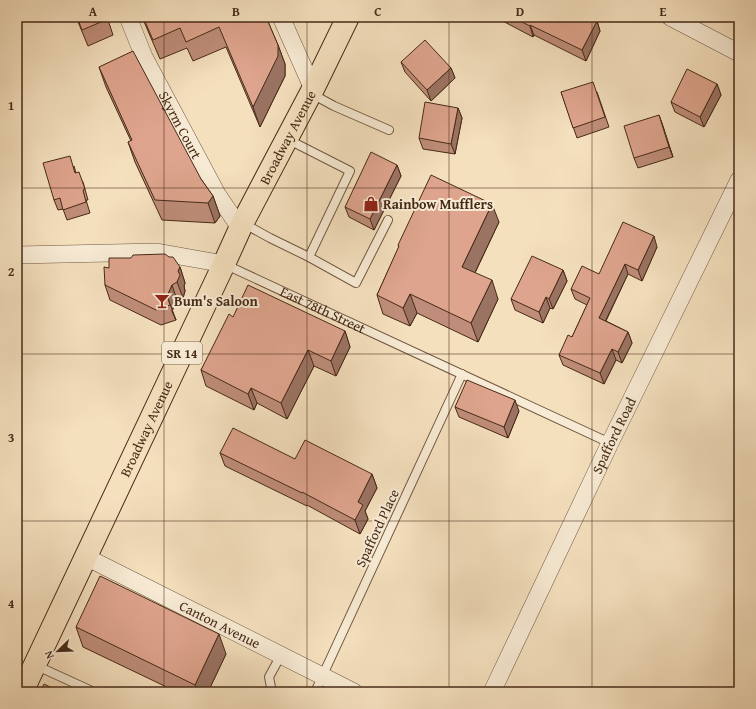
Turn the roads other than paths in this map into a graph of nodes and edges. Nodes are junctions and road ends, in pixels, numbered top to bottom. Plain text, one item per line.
1 (128, 17) edge
2 (281, 17) edge
3 (348, 17) edge
4 (670, 17) edge
5 (739, 52) edge
6 (312, 91) junction
7 (389, 130) dead end
8 (286, 139) junction
9 (739, 180) edge
10 (388, 220) dead end
11 (241, 225) junction
12 (17, 255) edge
13 (309, 257) junction
14 (224, 264) junction
15 (462, 374) junction
16 (610, 443) junction
17 (86, 557) junction
18 (281, 655) junction
19 (35, 665) junction
20 (323, 676) junction
21 (22, 692) edge
22 (94, 692) edge
23 (272, 692) edge
24 (315, 692) edge
25 (354, 692) edge
26 (492, 692) edge

1 - 11 street, Skyrm Court
2 - 6 street
3 - 6 main road, Broadway Avenue / SR 14
4 - 5 street
6 - 7 lane
6 - 8 main road, Broadway Avenue / SR 14
8 - 11 main road, Broadway Avenue / SR 14
8 - 13 lane
9 - 16 street, Spafford Road
10 - 13 lane
11 - 13 lane
11 - 14 main road, Broadway Avenue / SR 14
12 - 14 street, East 78th Street
14 - 15 lane, East 78th Street
14 - 17 main road, Broadway Avenue / SR 14
15 - 16 lane, East 78th Street
15 - 20 lane, Spafford Place
16 - 26 street, Spafford Road
17 - 18 street, Canton Avenue
17 - 19 main road, Broadway Avenue / SR 14
18 - 20 street, Canton Avenue
18 - 23 lane
19 - 21 main road, Broadway Avenue / SR 14
19 - 22 lane
20 - 24 lane, Spafford Place
20 - 25 street, Canton Avenue

